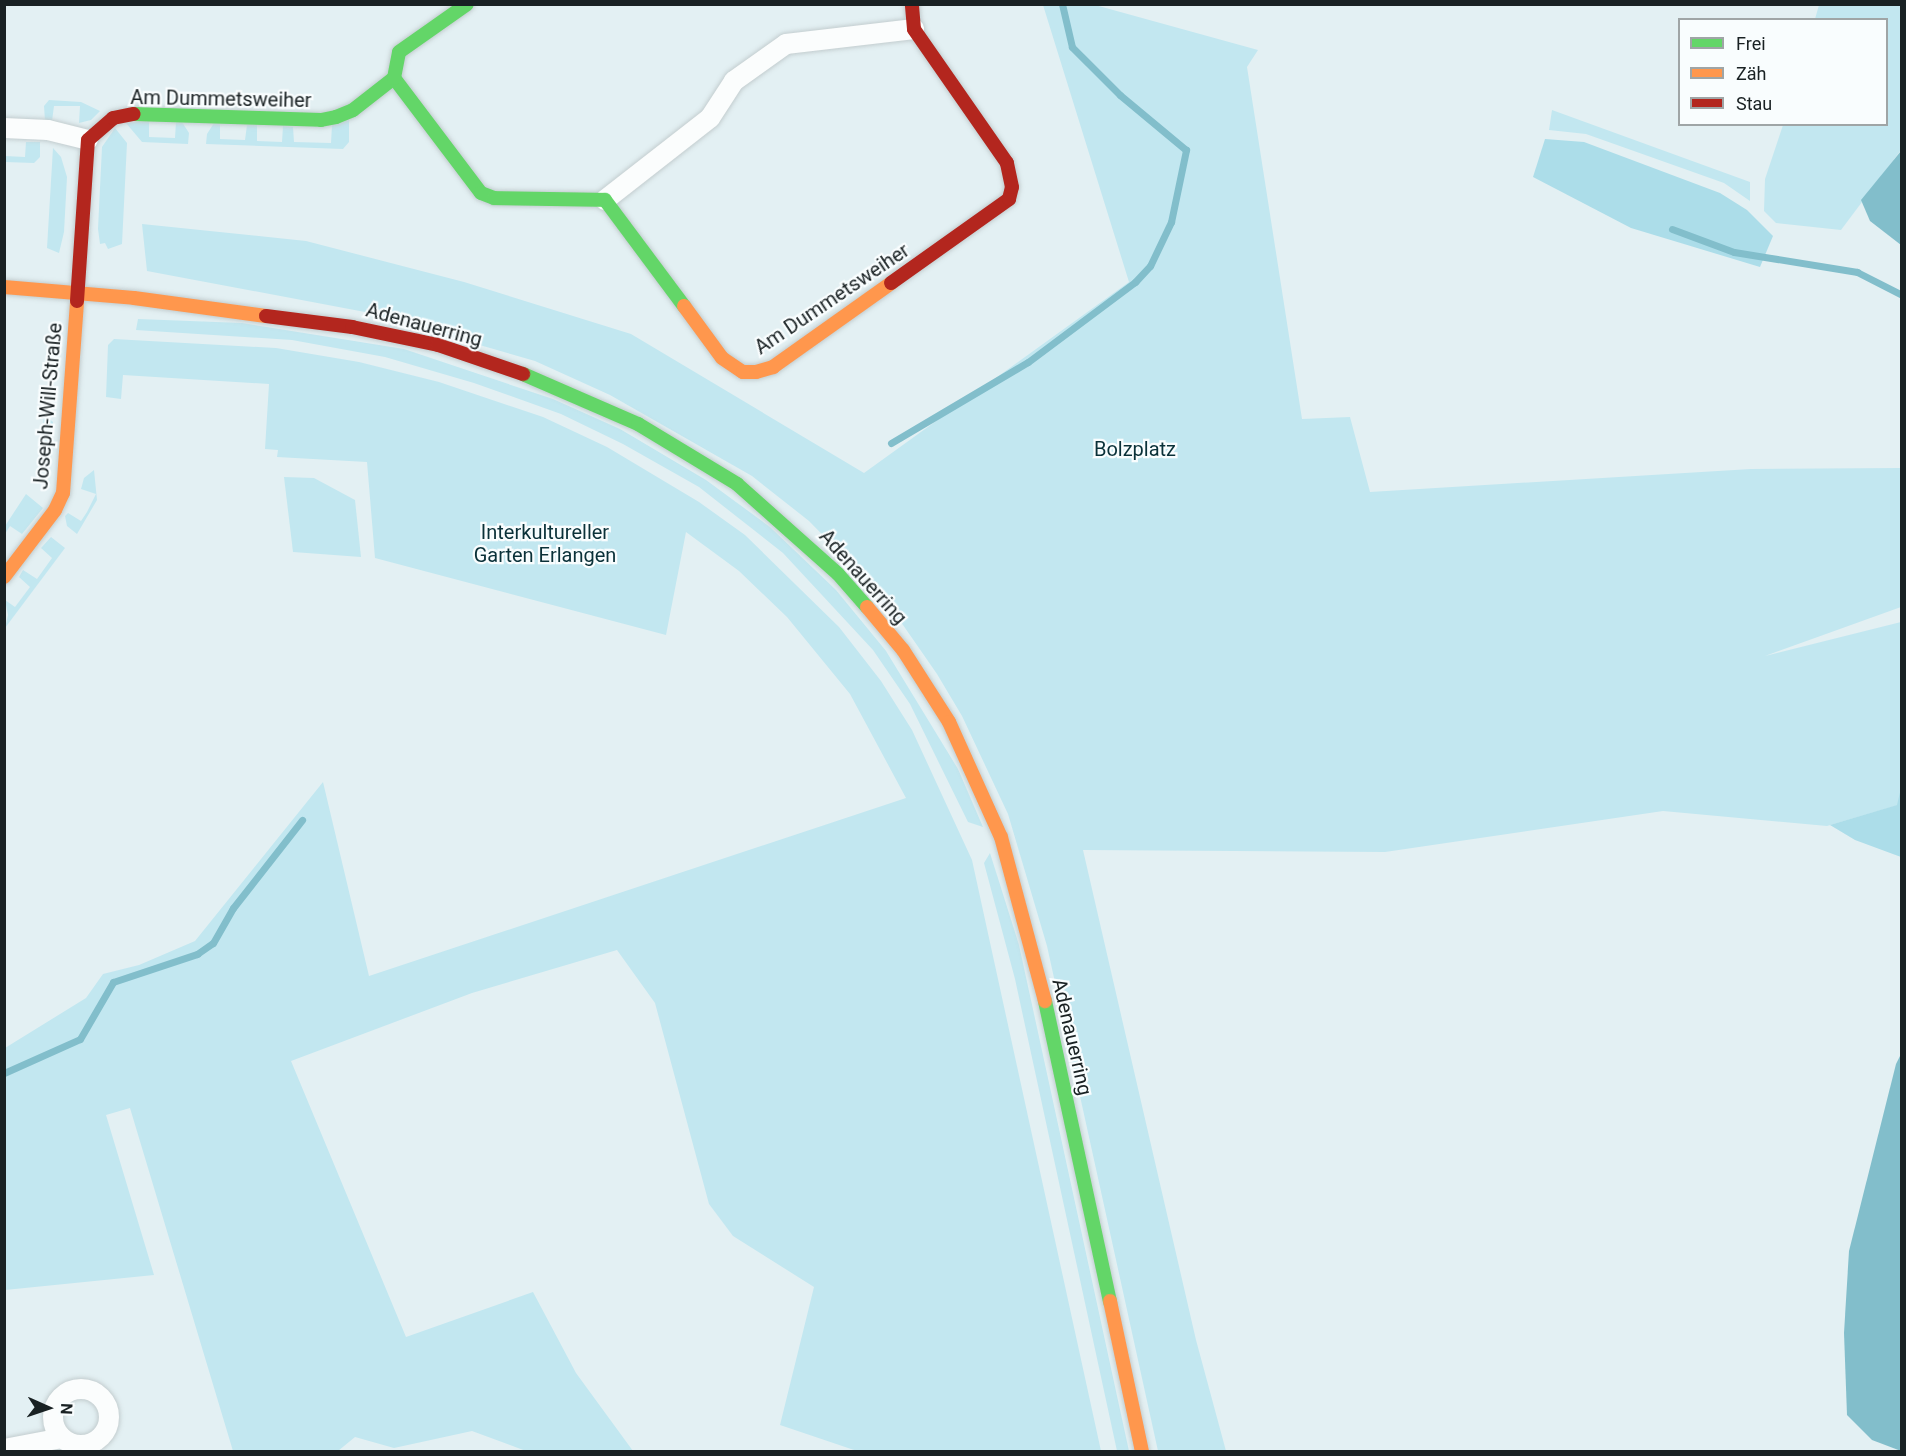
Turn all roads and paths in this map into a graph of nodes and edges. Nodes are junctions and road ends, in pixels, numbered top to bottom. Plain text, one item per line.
1 (467, 4) edge
2 (912, 4) edge
3 (914, 29) junction
4 (394, 78) junction
5 (4, 128) edge
6 (88, 140) junction
7 (605, 200) junction
8 (4, 287) edge
9 (78, 292) junction
10 (4, 577) edge
11 (62, 1438) dead end
12 (4, 1449) edge
13 (1142, 1452) edge

1 - 4 street
2 - 3 street
3 - 7 street
3 - 7 street, Am Dummetsweiher
4 - 6 street, Am Dummetsweiher
4 - 7 street
5 - 6 street
6 - 9 street
8 - 9 street, Adenauerring
9 - 10 street, Joseph-Will-Straße
9 - 13 street, Adenauerring
11 - 12 street

